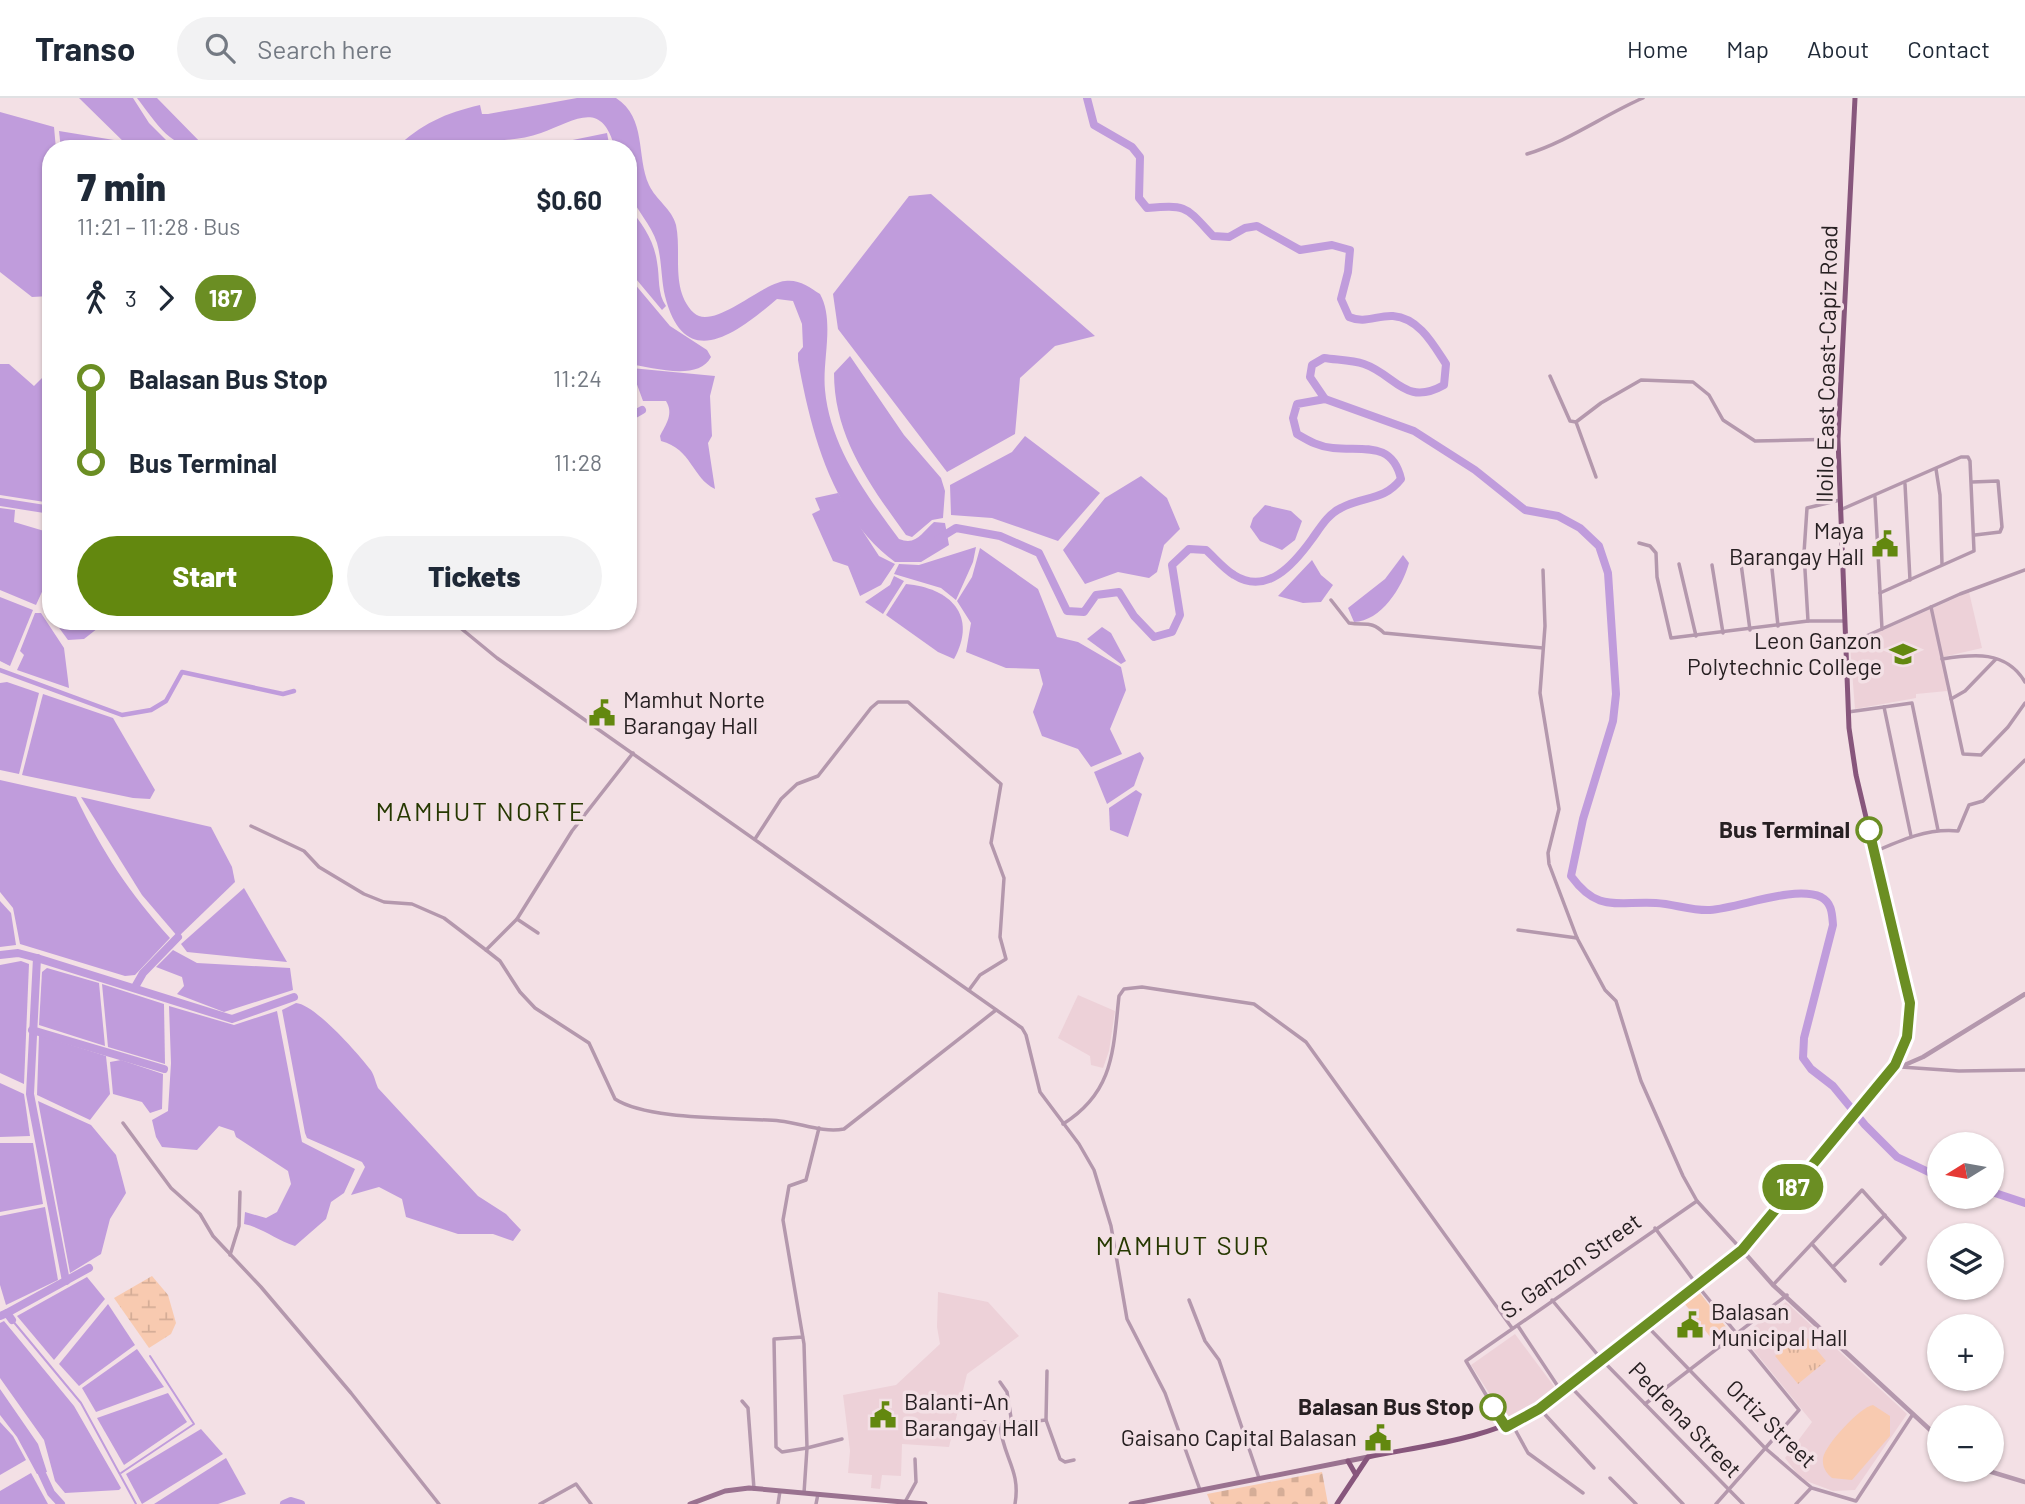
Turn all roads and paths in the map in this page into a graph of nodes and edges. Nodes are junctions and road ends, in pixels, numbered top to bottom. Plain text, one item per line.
1 (1626, 98) edge
2 (1643, 98) edge
3 (1855, 98) edge
4 (1629, 104) junction
5 (1527, 154) dead end
6 (1550, 376) dead end
7 (1576, 422) junction
8 (1838, 439) junction
9 (1936, 469) junction
10 (1596, 477) dead end
11 (1972, 482) junction
12 (1905, 483) junction
13 (1875, 497) junction
14 (1840, 500) junction
15 (1840, 510) junction
16 (1975, 535) junction
17 (1640, 542) dead end
18 (1739, 549) dead end
19 (1771, 559) dead end
20 (1679, 564) dead end
21 (1712, 565) dead end
22 (1942, 565) junction
23 (1543, 570) dead end
24 (2025, 570) edge
25 (1910, 580) junction
26 (1880, 593) junction
27 (1331, 600) dead end
28 (1931, 607) junction
29 (1808, 621) junction
30 (1844, 621) junction
31 (1778, 626) junction
32 (1882, 629) junction
33 (463, 630) edge
34 (1750, 630) junction
35 (1723, 633) junction
36 (1696, 636) junction
37 (1845, 645) junction
38 (1543, 648) junction
39 (1942, 659) junction
40 (1996, 659) junction
41 (2025, 682) edge
42 (1951, 699) junction
43 (2025, 703) edge
44 (1884, 706) junction
45 (1848, 712) junction
46 (633, 753) junction
47 (2025, 760) edge
48 (251, 826) dead end
49 (1938, 830) junction
50 (1911, 836) junction
51 (755, 839) junction
52 (1874, 852) junction
53 (517, 919) junction
54 (1518, 930) dead end
55 (538, 933) dead end
56 (1577, 938) junction
57 (486, 950) junction
58 (969, 990) junction
59 (2025, 994) edge
60 (996, 1010) junction
61 (1897, 1066) junction
62 (2025, 1070) edge
63 (123, 1122) dead end
64 (1062, 1124) junction
65 (819, 1129) junction
66 (240, 1192) dead end
67 (1697, 1200) junction
68 (1885, 1215) junction
69 (1656, 1228) junction
70 (1812, 1244) junction
71 (1742, 1250) junction
72 (229, 1255) junction
73 (1881, 1264) dead end
74 (1833, 1267) junction
75 (1845, 1281) dead end
76 (1697, 1285) junction
77 (1773, 1285) junction
78 (1787, 1295) junction
79 (1189, 1300) dead end
80 (1552, 1300) junction
81 (1515, 1326) junction
82 (1647, 1326) junction
83 (1737, 1335) junction
84 (803, 1337) junction
85 (1602, 1360) junction
86 (1690, 1370) junction
87 (1047, 1371) dead end
88 (1000, 1382) dead end
89 (1569, 1385) junction
90 (1561, 1391) junction
91 (743, 1401) dead end
92 (1645, 1404) junction
93 (1539, 1409) junction
94 (1914, 1412) junction
95 (1046, 1420) junction
96 (984, 1422) dead end
97 (1012, 1424) junction
98 (1000, 1426) junction
99 (1509, 1426) junction
100 (1927, 1426) edge
101 (842, 1438) dead end
102 (807, 1448) junction
103 (1765, 1448) junction
104 (1367, 1457) junction
105 (915, 1459) dead end
106 (1074, 1460) dead end
107 (1348, 1461) junction
108 (1594, 1468) dead end
109 (1356, 1475) junction
110 (2004, 1476) edge
111 (1259, 1478) junction
112 (1610, 1478) dead end
113 (2025, 1482) edge
114 (1812, 1488) junction
115 (754, 1489) junction
116 (1729, 1489) junction
117 (1200, 1490) junction
118 (780, 1491) junction
119 (804, 1493) junction
120 (1583, 1493) dead end
121 (818, 1494) junction
122 (858, 1501) edge
123 (905, 1502) junction
124 (1151, 1502) edge
125 (439, 1504) edge
126 (540, 1504) edge
127 (590, 1504) edge
128 (690, 1504) edge
129 (778, 1504) edge
130 (816, 1504) edge
131 (925, 1504) edge
132 (1016, 1504) edge
133 (1131, 1504) edge
134 (1337, 1504) edge
135 (1636, 1504) edge
136 (1683, 1504) edge
137 (1716, 1504) edge
138 (1743, 1504) edge
139 (1796, 1504) edge

1 - 4 street
2 - 4 street
3 - 8 main road, Iloilo East Coast-Capiz Road
4 - 5 street
6 - 7 street
7 - 8 street
7 - 10 street
8 - 14 main road, Iloilo East Coast-Capiz Road
9 - 11 street
9 - 12 street
9 - 22 street
11 - 16 street
11 - 16 street
12 - 13 street
12 - 25 street
13 - 15 street
13 - 26 street
14 - 15 main road, Iloilo East Coast-Capiz Road
14 - 29 street
15 - 30 main road, Iloilo East Coast-Capiz Road
16 - 22 street
17 - 36 street
18 - 34 street
19 - 31 street
20 - 36 street
21 - 35 street
22 - 25 street
23 - 38 street
24 - 28 street
25 - 26 street
26 - 32 street
27 - 38 street
28 - 32 street
28 - 39 street
29 - 30 street
29 - 31 street
30 - 37 main road, Iloilo East Coast-Capiz Road
31 - 34 street
32 - 37 street
33 - 46 street
34 - 35 street
35 - 36 street
37 - 45 main road, Iloilo East Coast-Capiz Road
38 - 56 street
39 - 40 street
39 - 42 street
40 - 41 street
40 - 42 street
42 - 43 street
44 - 45 street
44 - 49 street
44 - 50 street
45 - 52 main road, Iloilo East Coast-Capiz Road
46 - 51 street
46 - 53 street
47 - 49 street
48 - 57 street
49 - 50 street
50 - 52 street
51 - 58 street
51 - 58 street
52 - 61 main road, Iloilo East Coast-Capiz Road
53 - 55 street
53 - 57 street
54 - 56 street
56 - 67 street
57 - 65 street
58 - 60 street
59 - 61 street
60 - 64 street
60 - 65 street
61 - 62 street
61 - 71 main road, Iloilo East Coast-Capiz Road
63 - 72 street
64 - 81 street
64 - 117 street
65 - 84 street
66 - 72 street
67 - 69 street, S. Ganzon Street
67 - 71 street
68 - 70 street
68 - 73 street
68 - 74 street
69 - 76 street
69 - 80 street, S. Ganzon Street
70 - 74 street
70 - 77 street
71 - 76 main road, Iloilo East Coast-Capiz Road
71 - 77 street
72 - 125 street
74 - 75 street
76 - 82 main road, Iloilo East Coast-Capiz Road
76 - 83 street
77 - 78 street
78 - 83 street
78 - 94 street
79 - 111 street
80 - 81 street, S. Ganzon Street
80 - 85 street, Pedrena Street
81 - 90 street
81 - 99 street, S. Ganzon Street
82 - 85 main road, Iloilo East Coast-Capiz Road
82 - 86 street, Ortiz Street
83 - 86 street
83 - 103 street
84 - 102 street
84 - 102 street
85 - 89 main road, Iloilo East Coast-Capiz Road
85 - 92 street, Pedrena Street
86 - 92 street
86 - 103 street, Ortiz Street
87 - 95 street
88 - 97 street
89 - 90 main road, Iloilo East Coast-Capiz Road
89 - 136 street
90 - 93 main road, Iloilo East Coast-Capiz Road
91 - 115 street
92 - 116 street, Pedrena Street
93 - 99 main road, Iloilo East Coast-Capiz Road
93 - 108 street
94 - 100 street
94 - 114 street
95 - 97 street
95 - 106 street
96 - 98 street
97 - 98 street
98 - 132 street
99 - 104 main road, Iloilo East Coast-Capiz Road
99 - 120 street
101 - 102 street
102 - 119 street
103 - 114 street, Ortiz Street
103 - 116 street
104 - 107 main road
104 - 109 main road
105 - 123 street
107 - 109 main road
107 - 111 main road
109 - 134 main road
110 - 113 street
111 - 117 main road
112 - 135 street
114 - 139 street
115 - 118 main road
115 - 128 main road
116 - 137 street
116 - 138 street, Pedrena Street
117 - 124 main road
118 - 119 main road
118 - 129 street
119 - 121 main road
121 - 122 main road
121 - 130 street
122 - 123 main road
123 - 131 main road
124 - 133 main road
126 - 127 street

